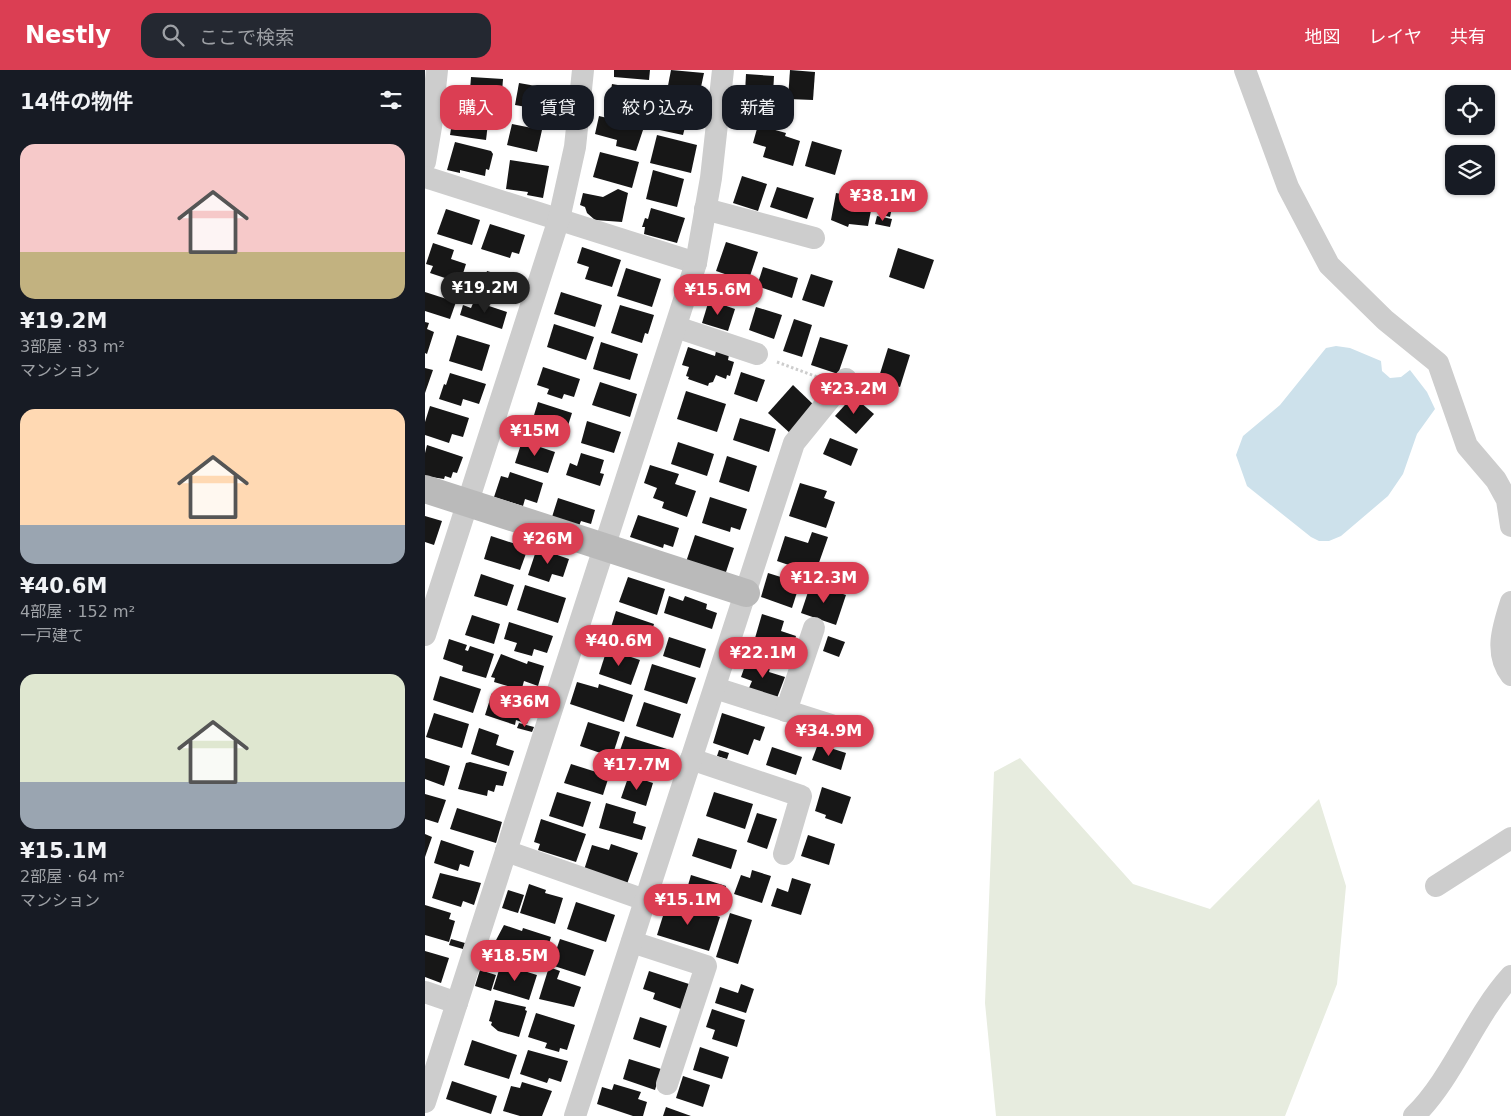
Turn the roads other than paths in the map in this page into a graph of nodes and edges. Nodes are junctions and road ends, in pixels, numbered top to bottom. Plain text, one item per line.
1 (583, 70) edge
2 (723, 70) edge
3 (1245, 70) edge
4 (433, 77) edge
5 (425, 162) edge
6 (425, 177) edge
7 (705, 209) junction
8 (559, 219) junction
9 (814, 238) dead end
10 (696, 263) junction
11 (676, 328) junction
12 (757, 354) road end
13 (842, 385) road end
14 (425, 489) edge
15 (468, 503) junction
16 (1511, 526) edge
17 (605, 547) junction
18 (746, 593) junction
19 (1511, 602) edge
20 (814, 628) dead end
21 (425, 635) edge
22 (1511, 675) edge
23 (715, 688) junction
24 (786, 711) junction
25 (831, 724) dead end
26 (691, 759) junction
27 (1511, 838) edge
28 (507, 851) junction
29 (784, 854) dead end
30 (1436, 886) dead end
31 (645, 900) junction
32 (632, 942) junction
33 (1511, 976) edge
34 (425, 992) edge
35 (457, 1003) junction
36 (667, 1084) dead end
37 (425, 1102) edge
38 (575, 1116) edge
39 (1414, 1116) edge

1 - 8 street
2 - 7 street
3 - 16 street
4 - 5 street
6 - 8 street
7 - 9 street
7 - 10 street
8 - 10 street
8 - 15 street
10 - 11 street
11 - 12 street
11 - 17 street
13 - 18 street
14 - 15 street
15 - 17 street
15 - 21 street
17 - 18 street
17 - 28 street
18 - 23 street
19 - 22 street
20 - 24 street
23 - 24 street
23 - 26 street
24 - 25 street
26 - 29 street
26 - 31 street
27 - 30 street
28 - 31 street
28 - 35 street
31 - 32 street
32 - 36 street
32 - 38 street
33 - 39 street
34 - 35 street
35 - 37 street

